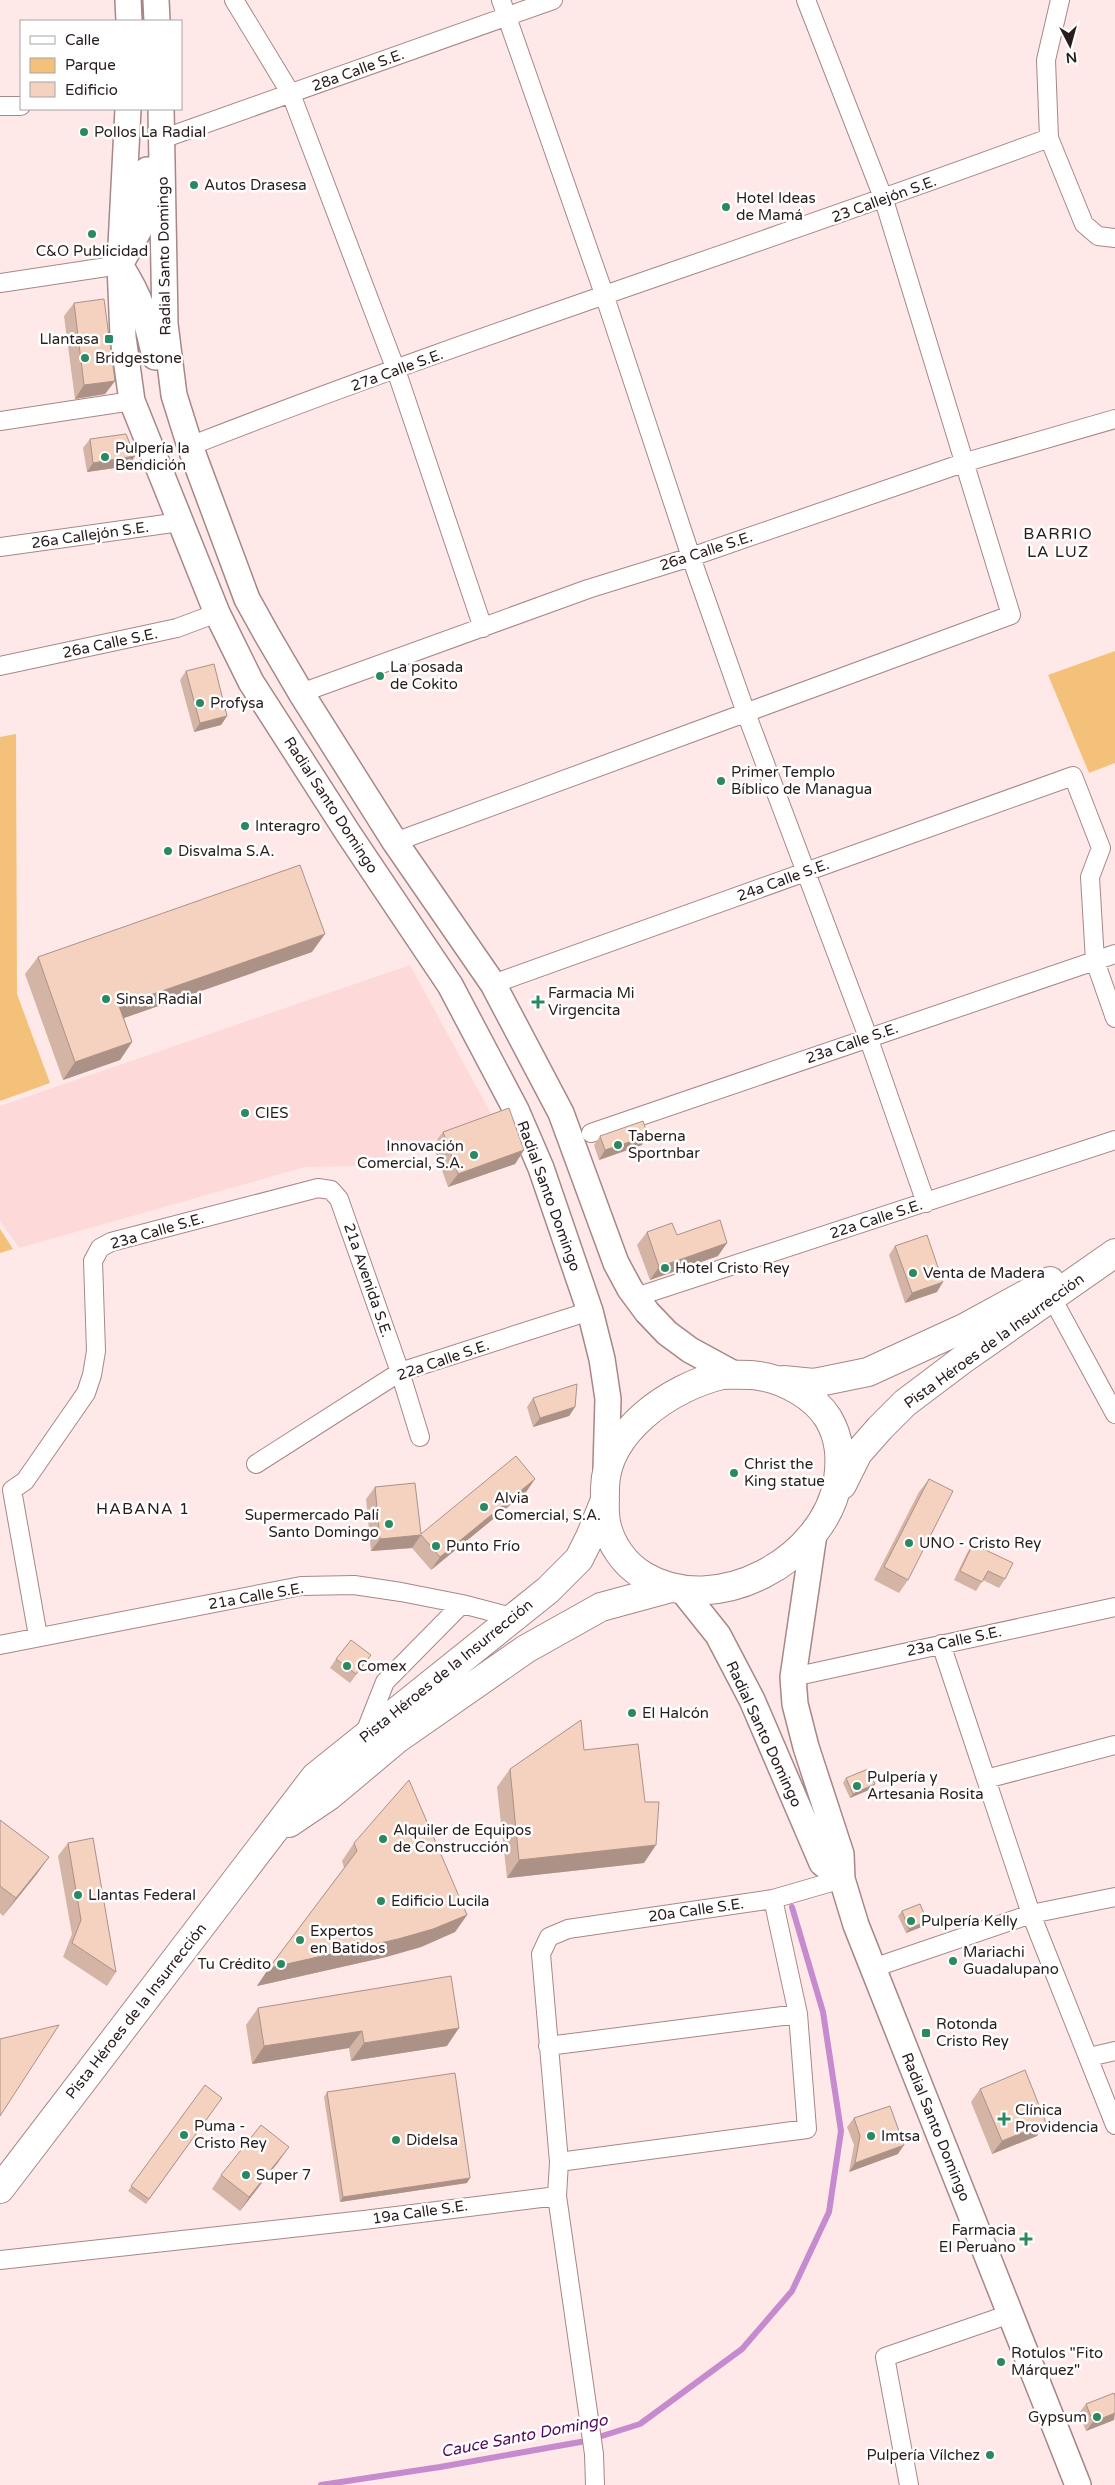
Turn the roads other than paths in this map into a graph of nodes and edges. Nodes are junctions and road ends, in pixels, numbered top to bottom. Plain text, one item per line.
1 (128, 0) edge
2 (234, 0) edge
3 (500, 0) edge
4 (552, 0) edge
5 (806, 0) edge
6 (1060, 0) edge
7 (507, 17) junction
8 (129, 20) edge
9 (291, 94) junction
10 (0, 106) edge
11 (20, 106) edge
12 (128, 110) edge
13 (148, 110) edge
14 (161, 110) edge
15 (1049, 138) junction
16 (162, 139) junction
17 (884, 200) junction
18 (1115, 238) edge
19 (120, 265) junction
20 (0, 283) edge
21 (604, 294) junction
22 (396, 370) junction
23 (132, 401) junction
24 (1115, 419) edge
25 (0, 421) edge
26 (190, 446) junction
27 (966, 462) junction
28 (180, 522) junction
29 (0, 547) edge
30 (691, 557) junction
31 (215, 608) junction
32 (483, 628) junction
33 (0, 666) edge
34 (300, 693) junction
35 (746, 713) junction
36 (395, 842) junction
37 (805, 872) junction
38 (1115, 954) edge
39 (1095, 961) junction
40 (493, 984) junction
41 (1115, 1018) edge
42 (868, 1037) junction
43 (590, 1134) dead end
44 (1115, 1140) edge
45 (332, 1190) joint
46 (926, 1203) junction
47 (1115, 1246) edge
48 (1115, 1253) edge
49 (636, 1297) junction
50 (1052, 1298) junction
51 (590, 1311) junction
52 (400, 1372) junction
53 (748, 1375) junction
54 (1115, 1414) edge
55 (420, 1437) dead end
56 (256, 1464) dead end
57 (6, 1490) edge
58 (605, 1491) junction
59 (831, 1509) junction
60 (814, 1534) junction
61 (676, 1589) junction
62 (462, 1604) junction
63 (1115, 1607) edge
64 (512, 1617) junction
65 (38, 1636) junction
66 (941, 1644) junction
67 (0, 1645) edge
68 (793, 1677) junction
69 (362, 1738) junction
70 (1115, 1745) edge
71 (986, 1779) junction
72 (273, 1833) junction
73 (842, 1879) junction
74 (1115, 1897) edge
75 (773, 1899) junction
76 (1031, 1914) junction
77 (873, 1968) junction
78 (798, 2014) junction
79 (548, 2046) junction
80 (1115, 2052) edge
81 (1089, 2057) junction
82 (1115, 2125) edge
83 (559, 2162) junction
84 (0, 2189) edge
85 (557, 2196) junction
86 (0, 2260) edge
87 (1010, 2314) junction
88 (595, 2485) edge
89 (909, 2485) edge
90 (1078, 2485) edge

1 - 8 main road
2 - 9 street
3 - 7 street
4 - 7 street, 28a Calle S.E.
5 - 17 street
6 - 15 street
7 - 9 street, 28a Calle S.E.
7 - 21 street
9 - 16 street, 28a Calle S.E.
9 - 22 street
10 - 11 street
12 - 19 main road, Radial Santo Domingo
13 - 19 main road
14 - 16 main road, Radial Santo Domingo
15 - 17 street, 23 Callejón S.E.
15 - 18 street
16 - 26 main road, Radial Santo Domingo
17 - 21 street, 23 Callejón S.E.
17 - 27 street
19 - 20 street
19 - 23 main road, Radial Santo Domingo
19 - 26 main road
21 - 22 street, 27a Calle S.E.
21 - 30 street
22 - 26 street, 27a Calle S.E.
22 - 32 street
23 - 25 street
23 - 28 main road, Radial Santo Domingo
24 - 27 street, 26a Calle S.E.
26 - 31 main road
26 - 34 main road, Radial Santo Domingo
27 - 30 street, 26a Calle S.E.
27 - 35 street
28 - 29 street, 26a Callejón S.E.
28 - 31 main road, Radial Santo Domingo
30 - 32 street, 26a Calle S.E.
30 - 35 street
31 - 33 street, 26a Calle S.E.
31 - 51 main road, Radial Santo Domingo
32 - 34 street, 26a Calle S.E.
34 - 36 main road, Radial Santo Domingo
35 - 36 street
35 - 37 street
36 - 40 main road, Radial Santo Domingo
37 - 39 street, 24a Calle S.E.
37 - 40 street, 24a Calle S.E.
37 - 42 street
38 - 39 street, 23a Calle S.E.
39 - 41 street
39 - 42 street, 23a Calle S.E.
40 - 49 main road, Radial Santo Domingo
42 - 43 street, 23a Calle S.E.
42 - 46 street
44 - 46 street, 22a Calle S.E.
45 - 52 street, 21a Avenida S.E.
45 - 57 street, 23a Calle S.E.
46 - 49 street, 22a Calle S.E.
47 - 53 main road, Pista Héroes de la Insurrección
48 - 50 main road, Pista Héroes de la Insurrección
49 - 53 main road, Radial Santo Domingo
50 - 54 street
50 - 59 main road, Pista Héroes de la Insurrección
51 - 52 street, 22a Calle S.E.
51 - 58 main road, Radial Santo Domingo
52 - 55 street, 21a Avenida S.E.
52 - 56 street, 22a Calle S.E.
53 - 58 main road, Pista Héroes de la Insurrección
53 - 59 main road
57 - 65 street
58 - 61 main road
58 - 64 main road, Pista Héroes de la Insurrección
59 - 60 main road
60 - 61 main road
60 - 68 main road, Radial Santo Domingo
61 - 72 main road, Pista Héroes de la Insurrección
61 - 73 main road, Radial Santo Domingo
62 - 64 street, 21a Calle S.E.
62 - 65 street, 21a Calle S.E.
62 - 69 street
63 - 66 street, 23a Calle S.E.
64 - 69 main road, Pista Héroes de la Insurrección
65 - 67 street, 21a Calle S.E.
66 - 68 street, 23a Calle S.E.
66 - 71 street
68 - 73 main road, Radial Santo Domingo
69 - 72 main road, Pista Héroes de la Insurrección
70 - 71 street
71 - 76 street
72 - 84 main road, Pista Héroes de la Insurrección
73 - 75 street, 20a Calle S.E.
73 - 77 main road, Radial Santo Domingo
74 - 76 street
75 - 78 street
75 - 79 street, 20a Calle S.E.
76 - 77 street
76 - 81 street
77 - 87 main road, Radial Santo Domingo
78 - 79 street
78 - 83 street
79 - 83 street
80 - 81 street
81 - 82 street
83 - 85 street
85 - 86 street, 19a Calle S.E.
85 - 88 street
87 - 89 street
87 - 90 main road, Radial Santo Domingo

